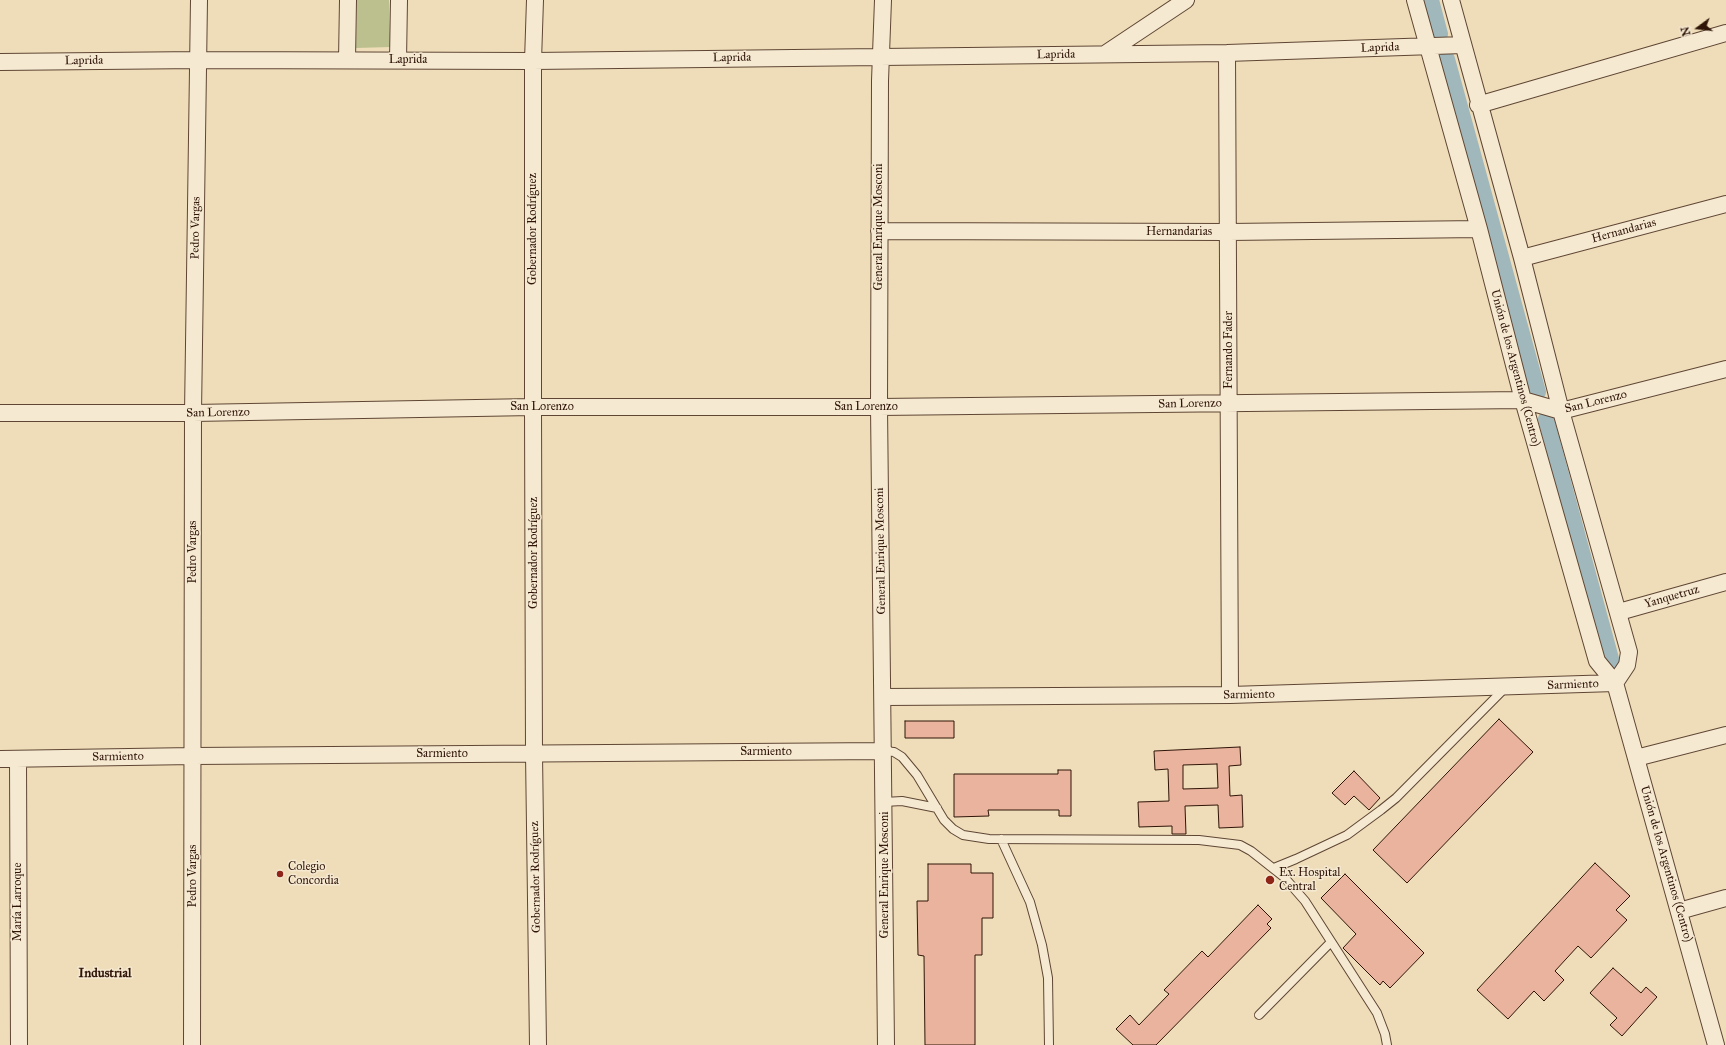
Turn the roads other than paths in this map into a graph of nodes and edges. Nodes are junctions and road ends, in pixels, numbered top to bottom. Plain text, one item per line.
1 (199, 0) edge
2 (348, 0) edge
3 (398, 0) edge
4 (535, 0) edge
5 (883, 0) edge
6 (1186, 0) edge
7 (1415, 0) edge
8 (1451, 0) edge
9 (1726, 33) edge
10 (1463, 45) junction
11 (1428, 47) junction
12 (1227, 53) junction
13 (1105, 54) junction
14 (880, 57) junction
15 (199, 60) junction
16 (347, 60) junction
17 (398, 60) junction
18 (533, 61) junction
19 (0, 62) edge
20 (1478, 105) junction
21 (1726, 204) edge
22 (1479, 229) junction
23 (879, 231) junction
24 (1229, 232) junction
25 (1522, 258) junction
26 (1726, 369) edge
27 (1523, 400) junction
28 (1229, 404) junction
29 (533, 407) junction
30 (879, 407) junction
31 (1561, 411) junction
32 (0, 413) edge
33 (193, 413) junction
34 (1726, 582) edge
35 (1619, 612) junction
36 (1615, 683) junction
37 (1506, 687) junction
38 (1230, 695) junction
39 (883, 697) junction
40 (1726, 736) edge
41 (884, 751) junction
42 (534, 754) junction
43 (193, 756) junction
44 (1636, 758) junction
45 (0, 759) edge
46 (18, 759) junction
47 (884, 802) junction
48 (937, 808) junction
49 (1001, 839) junction
50 (1274, 868) junction
51 (1726, 898) edge
52 (1678, 910) junction
53 (1332, 942) junction
54 (1259, 1015) dead end
55 (19, 1045) edge
56 (192, 1045) edge
57 (538, 1045) edge
58 (886, 1045) edge
59 (1049, 1045) edge
60 (1386, 1045) edge
61 (1716, 1045) edge

1 - 15 street, Pedro Vargas
2 - 16 street
3 - 17 street
4 - 18 street, Gobernador Rodríguez
5 - 14 street, General Enrique Mosconi
6 - 13 street
7 - 11 street, Unión de los Argentinos (Centro)
8 - 10 street
9 - 20 street
10 - 11 street, Laprida
10 - 20 street
11 - 12 street, Laprida
11 - 22 street, Unión de los Argentinos (Centro)
12 - 13 street, Laprida
12 - 24 street, Fernando Fader
13 - 14 street, Laprida
14 - 18 street, Laprida
14 - 23 street, General Enrique Mosconi
15 - 16 street, Laprida
15 - 19 street, Laprida
15 - 33 street, Pedro Vargas
16 - 17 street, Laprida
17 - 18 street, Laprida
18 - 29 street, Gobernador Rodríguez
20 - 25 street
21 - 25 street, Hernandarias
22 - 24 street, Hernandarias
22 - 27 street, Unión de los Argentinos (Centro)
23 - 24 street, Hernandarias
23 - 30 street, General Enrique Mosconi
24 - 28 street, Fernando Fader
25 - 31 street
26 - 31 street, San Lorenzo
27 - 28 street, San Lorenzo
27 - 31 street, San Lorenzo
27 - 36 street, Unión de los Argentinos (Centro)
28 - 30 street, San Lorenzo
28 - 38 street, Fernando Fader
29 - 30 street, San Lorenzo
29 - 33 street, San Lorenzo
29 - 42 street, Gobernador Rodríguez
30 - 39 street, General Enrique Mosconi
31 - 35 street
32 - 33 street, San Lorenzo
33 - 43 street, Pedro Vargas
34 - 35 street, Yanquetruz
35 - 36 street
36 - 37 street, Sarmiento
36 - 44 street, Unión de los Argentinos (Centro)
37 - 38 street, Sarmiento
37 - 50 lane
38 - 39 street, Sarmiento
39 - 41 street, General Enrique Mosconi
40 - 44 street
41 - 42 street, Sarmiento
41 - 47 street, General Enrique Mosconi
41 - 48 lane
42 - 43 street, Sarmiento
42 - 57 street, Gobernador Rodríguez
43 - 46 street, Sarmiento
43 - 56 street, Pedro Vargas
44 - 52 street, Unión de los Argentinos (Centro)
45 - 46 street, Sarmiento
46 - 55 street, María Larroque
47 - 48 lane
47 - 58 street, General Enrique Mosconi
48 - 49 lane
49 - 50 lane
49 - 59 lane
50 - 53 lane
51 - 52 street
52 - 61 street, Unión de los Argentinos (Centro)
53 - 54 lane
53 - 60 lane

